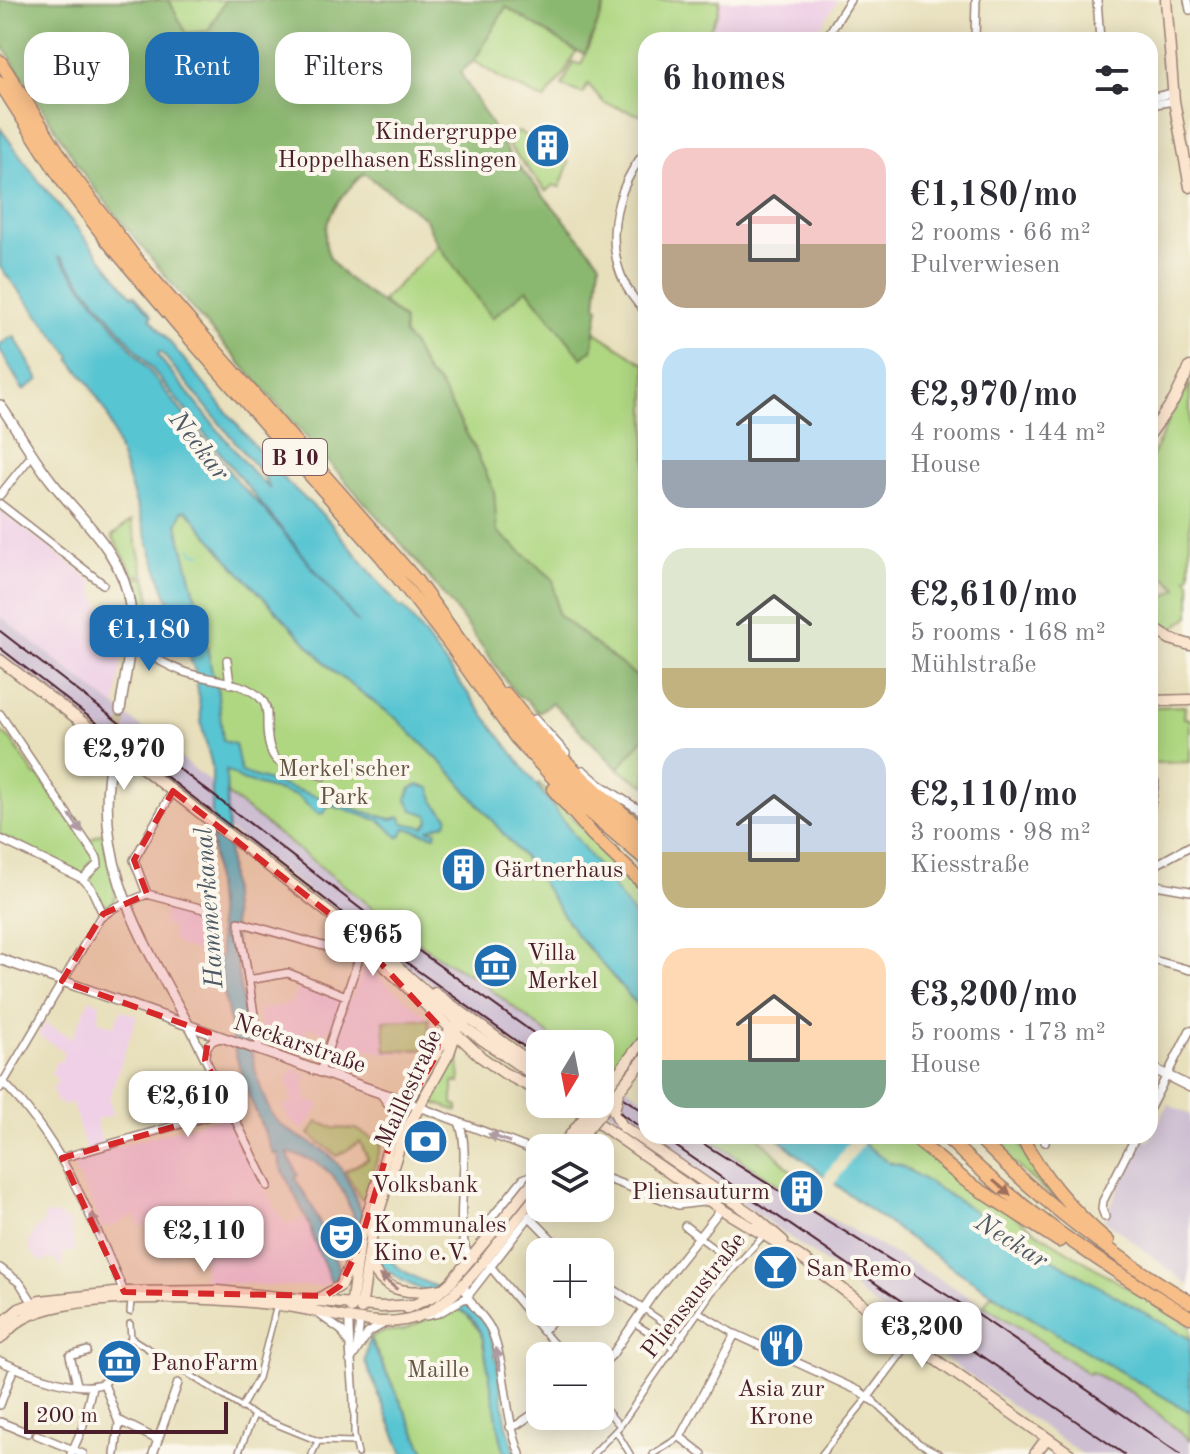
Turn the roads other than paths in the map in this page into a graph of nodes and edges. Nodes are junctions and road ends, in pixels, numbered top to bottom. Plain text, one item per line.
1 (850, 0) edge
2 (976, 0) edge
3 (1097, 0) edge
4 (1166, 0) edge
5 (830, 32) edge
6 (975, 32) edge
7 (1099, 32) edge
8 (0, 61) edge
9 (1, 84) edge
10 (1173, 97) junction
11 (1158, 98) edge
12 (1158, 102) edge
13 (638, 164) edge
14 (1190, 187) edge
15 (638, 302) edge
16 (1190, 367) edge
17 (0, 405) edge
18 (1158, 423) edge
19 (28, 460) dead end
20 (0, 495) edge
21 (0, 504) edge
22 (103, 584) dead end
23 (440, 612) junction
24 (1158, 631) edge
25 (1190, 645) edge
26 (129, 650) junction
27 (0, 660) edge
28 (227, 660) dead end
29 (230, 684) junction
30 (1190, 700) edge
31 (1158, 701) edge
32 (120, 710) tunnel mouth
33 (0, 714) edge
34 (535, 719) dead end
35 (516, 738) junction
36 (112, 754) tunnel mouth
37 (323, 776) dead end
38 (173, 791) junction
39 (638, 809) edge
40 (638, 825) edge
41 (0, 839) edge
42 (638, 839) edge
43 (1190, 846) edge
44 (638, 853) edge
45 (1158, 864) edge
46 (638, 878) edge
47 (83, 879) junction
48 (1158, 885) edge
49 (1190, 891) edge
50 (147, 894) junction
51 (126, 902) junction
52 (211, 911) dead end
53 (103, 914) junction
54 (349, 929) junction
55 (0, 959) edge
56 (1158, 961) edge
57 (397, 966) junction
58 (1190, 970) edge
59 (248, 980) junction
60 (62, 981) junction
61 (346, 996) junction
62 (424, 1004) junction
63 (189, 1026) junction
64 (456, 1029) junction
65 (1190, 1030) edge
66 (226, 1039) junction
67 (259, 1050) junction
68 (638, 1050) edge
69 (449, 1053) junction
70 (437, 1054) junction
71 (481, 1057) junction
72 (526, 1059) edge
73 (205, 1060) junction
74 (638, 1064) edge
75 (1158, 1071) edge
76 (320, 1072) junction
77 (526, 1072) edge
78 (1167, 1075) junction
79 (1, 1083) edge
80 (616, 1084) junction
81 (526, 1085) edge
82 (1190, 1087) edge
83 (380, 1092) junction
84 (1158, 1092) edge
85 (412, 1104) junction
86 (230, 1110) junction
87 (584, 1118) edge
88 (591, 1118) edge
89 (459, 1122) junction
90 (395, 1127) junction
91 (571, 1134) edge
92 (582, 1134) edge
93 (638, 1136) edge
94 (649, 1144) edge
95 (921, 1144) edge
96 (954, 1144) edge
97 (985, 1144) edge
98 (1026, 1144) edge
99 (1132, 1144) edge
100 (526, 1148) edge
101 (62, 1158) junction
102 (526, 1178) edge
103 (614, 1181) edge
104 (268, 1186) dead end
105 (526, 1193) edge
106 (526, 1201) edge
107 (710, 1201) junction
108 (721, 1209) junction
109 (1105, 1217) dead end
110 (526, 1220) edge
111 (535, 1222) edge
112 (685, 1226) dead end
113 (499, 1231) junction
114 (463, 1234) junction
115 (765, 1234) junction
116 (550, 1238) edge
117 (700, 1238) junction
118 (366, 1242) junction
119 (799, 1256) junction
120 (471, 1260) junction
121 (735, 1264) junction
122 (490, 1266) junction
123 (0, 1268) edge
124 (461, 1280) junction
125 (614, 1290) edge
126 (1153, 1294) junction
127 (127, 1296) junction
128 (337, 1296) junction
129 (449, 1298) junction
130 (1185, 1300) edge
131 (33, 1303) junction
132 (310, 1304) junction
133 (277, 1305) junction
134 (413, 1305) junction
135 (49, 1309) junction
136 (644, 1309) junction
137 (355, 1311) junction
138 (130, 1312) dead end
139 (699, 1312) junction
140 (27, 1316) junction
141 (1190, 1317) edge
142 (405, 1320) junction
143 (386, 1323) junction
144 (634, 1323) junction
145 (130, 1324) dead end
146 (0, 1325) edge
147 (547, 1326) edge
148 (543, 1331) junction
149 (735, 1334) junction
150 (683, 1336) junction
151 (131, 1338) junction
152 (0, 1339) edge
153 (910, 1341) junction
154 (553, 1342) edge
155 (356, 1347) junction
156 (674, 1348) junction
157 (87, 1351) dead end
158 (614, 1351) edge
159 (118, 1357) joint
160 (0, 1361) edge
161 (350, 1361) junction
162 (14, 1367) junction
163 (184, 1370) junction
164 (178, 1383) joint
165 (77, 1384) junction
166 (104, 1384) junction
167 (92, 1387) junction
168 (871, 1399) junction
169 (0, 1405) edge
170 (354, 1407) joint
171 (241, 1408) junction
172 (254, 1415) junction
173 (526, 1419) edge
174 (118, 1420) junction
175 (0, 1422) edge
176 (614, 1422) edge
177 (510, 1427) junction
178 (618, 1428) junction
179 (28, 1433) dead end
180 (37, 1435) dead end
181 (680, 1437) junction
182 (1047, 1438) junction
183 (156, 1439) junction
184 (318, 1441) junction
185 (354, 1442) junction
186 (72, 1452) edge
187 (83, 1454) edge
188 (115, 1454) edge
189 (153, 1454) edge
190 (238, 1454) edge
191 (312, 1454) edge
192 (358, 1454) edge
193 (520, 1454) edge
194 (593, 1454) edge
195 (630, 1454) edge
196 (653, 1454) edge
197 (702, 1454) edge
198 (822, 1454) edge
199 (940, 1454) edge
200 (1035, 1454) edge
201 (1070, 1454) edge

1 - 5 street
2 - 6 street
3 - 7 street
4 - 10 main road
8 - 23 highway, B 10
9 - 35 highway, B 10
10 - 11 street
10 - 12 street
10 - 14 main road
13 - 15 street
16 - 18 main road
17 - 26 street
19 - 20 street
21 - 22 street
23 - 40 highway
23 - 42 highway, B 10
24 - 25 main road
26 - 29 street
26 - 32 street
27 - 38 main road, bridge
28 - 29 street
29 - 37 street
30 - 31 main road
33 -> 47 street
34 - 39 street
35 - 44 highway, B 10
35 - 46 highway
36 - 51 street
38 - 50 street
38 - 54 main road
41 - 47 street
43 - 45 street
47 - 53 street
48 - 49 street
50 - 51 street
50 - 52 street
51 - 53 street
51 - 63 street
53 - 60 street
54 - 57 main road
54 - 62 main road
55 - 60 street, Neckarstraße
56 - 58 street
57 - 64 main road
57 - 72 main road
59 - 61 street
59 - 61 street
59 - 67 street
60 - 63 street, Neckarstraße
60 - 79 street
61 - 76 street
62 - 64 main road
62 - 70 main road
63 - 66 street, Neckarstraße
63 - 73 street
64 - 69 main road, Maillestraße
64 - 70 main road, Maillestraße
64 - 71 main road
64 - 77 main road
65 - 78 street
66 - 67 street, Neckarstraße
66 - 73 street
67 - 76 street, Neckarstraße
68 - 80 main road
69 - 71 main road
69 - 85 main road, Maillestraße
70 - 85 main road, Maillestraße
71 - 81 main road
73 - 86 street
74 - 80 main road
75 - 78 street
76 - 83 street, Neckarstraße
78 - 82 street
78 - 84 street
79 - 101 street
80 - 92 main road, bridge
80 - 93 main road, bridge
83 - 85 street, Neckarstraße
83 - 90 street
85 - 89 street, Neckarstraße
85 - 90 main road, Maillestraße
85 - 118 main road, Maillestraße
86 - 101 street
86 - 104 street
87 - 91 main road, bridge
88 - 107 main road
100 -> 89 street, Neckarstraße
89 - 114 street
90 - 118 main road, Maillestraße
94 - 119 main road, bridge
95 - 126 highway
96 -> 126 highway
97 - 130 highway
98 - 130 highway
99 - 109 street
127 -> 101 street
102 - 114 street
103 - 107 street
105 - 113 main road, bridge
106 - 113 main road
107 - 108 main road
108 - 115 main road
108 - 117 street
110 - 122 street
111 - 116 street
112 - 117 street
113 - 120 main road
113 - 124 main road
114 - 120 street
115 - 119 main road
115 - 121 street, Pliensaustraße
117 - 121 street
117 - 136 street
118 - 128 main road, Maillestraße
129 -> 118 main road
118 - 137 main road, Maillestraße
119 - 153 main road
120 - 124 main road
121 - 139 street, Pliensaustraße
122 - 129 street
122 - 148 street
123 - 131 street
124 - 129 main road
124 - 129 main road
125 - 136 street
126 - 141 highway
127 - 131 main road
127 - 132 main road
127 - 133 main road
127 - 135 main road
127 - 138 street
128 - 132 main road, Maillestraße
128 - 137 main road
129 - 134 main road
129 - 142 main road
177 -> 129 street
131 - 135 main road
131 - 140 main road
131 - 146 main road
132 - 133 main road
132 - 137 main road
132 - 155 street
133 - 171 street
134 - 137 main road
134 - 142 main road
135 - 140 main road
136 - 144 street
136 - 150 street
137 - 143 main road
137 - 155 street
139 - 149 street
139 - 150 street, Pliensaustraße
140 - 152 main road
142 - 143 main road
143 - 155 street
144 - 156 street
144 - 158 street
145 - 151 street
147 - 148 street
148 - 154 street
149 - 168 street
149 - 181 street
150 - 156 street, Pliensaustraße
151 - 159 street
151 - 163 street
153 - 168 street
153 - 182 main road
155 - 161 street
155 - 161 street
156 - 178 street, Pliensaustraße
157 - 165 street
159 - 166 street
160 - 162 street
161 - 170 street
162 - 165 street
162 - 169 street
163 - 164 street
163 - 171 street
164 - 183 street
165 - 167 street
166 - 167 street
166 - 174 street
167 - 186 street
168 - 198 street
168 - 199 street
170 - 185 street
171 - 172 street
172 - 184 street
172 - 190 street
173 - 177 street
174 - 183 street
174 - 188 street
175 - 179 street
176 - 178 street
177 - 193 street
178 - 194 street, Pliensaustraße
178 - 195 street
180 - 186 street
181 - 196 street
181 - 197 street
182 - 200 main road
182 - 201 main road
183 - 189 street
184 - 185 street
184 - 191 street
185 - 192 street
186 - 187 street

